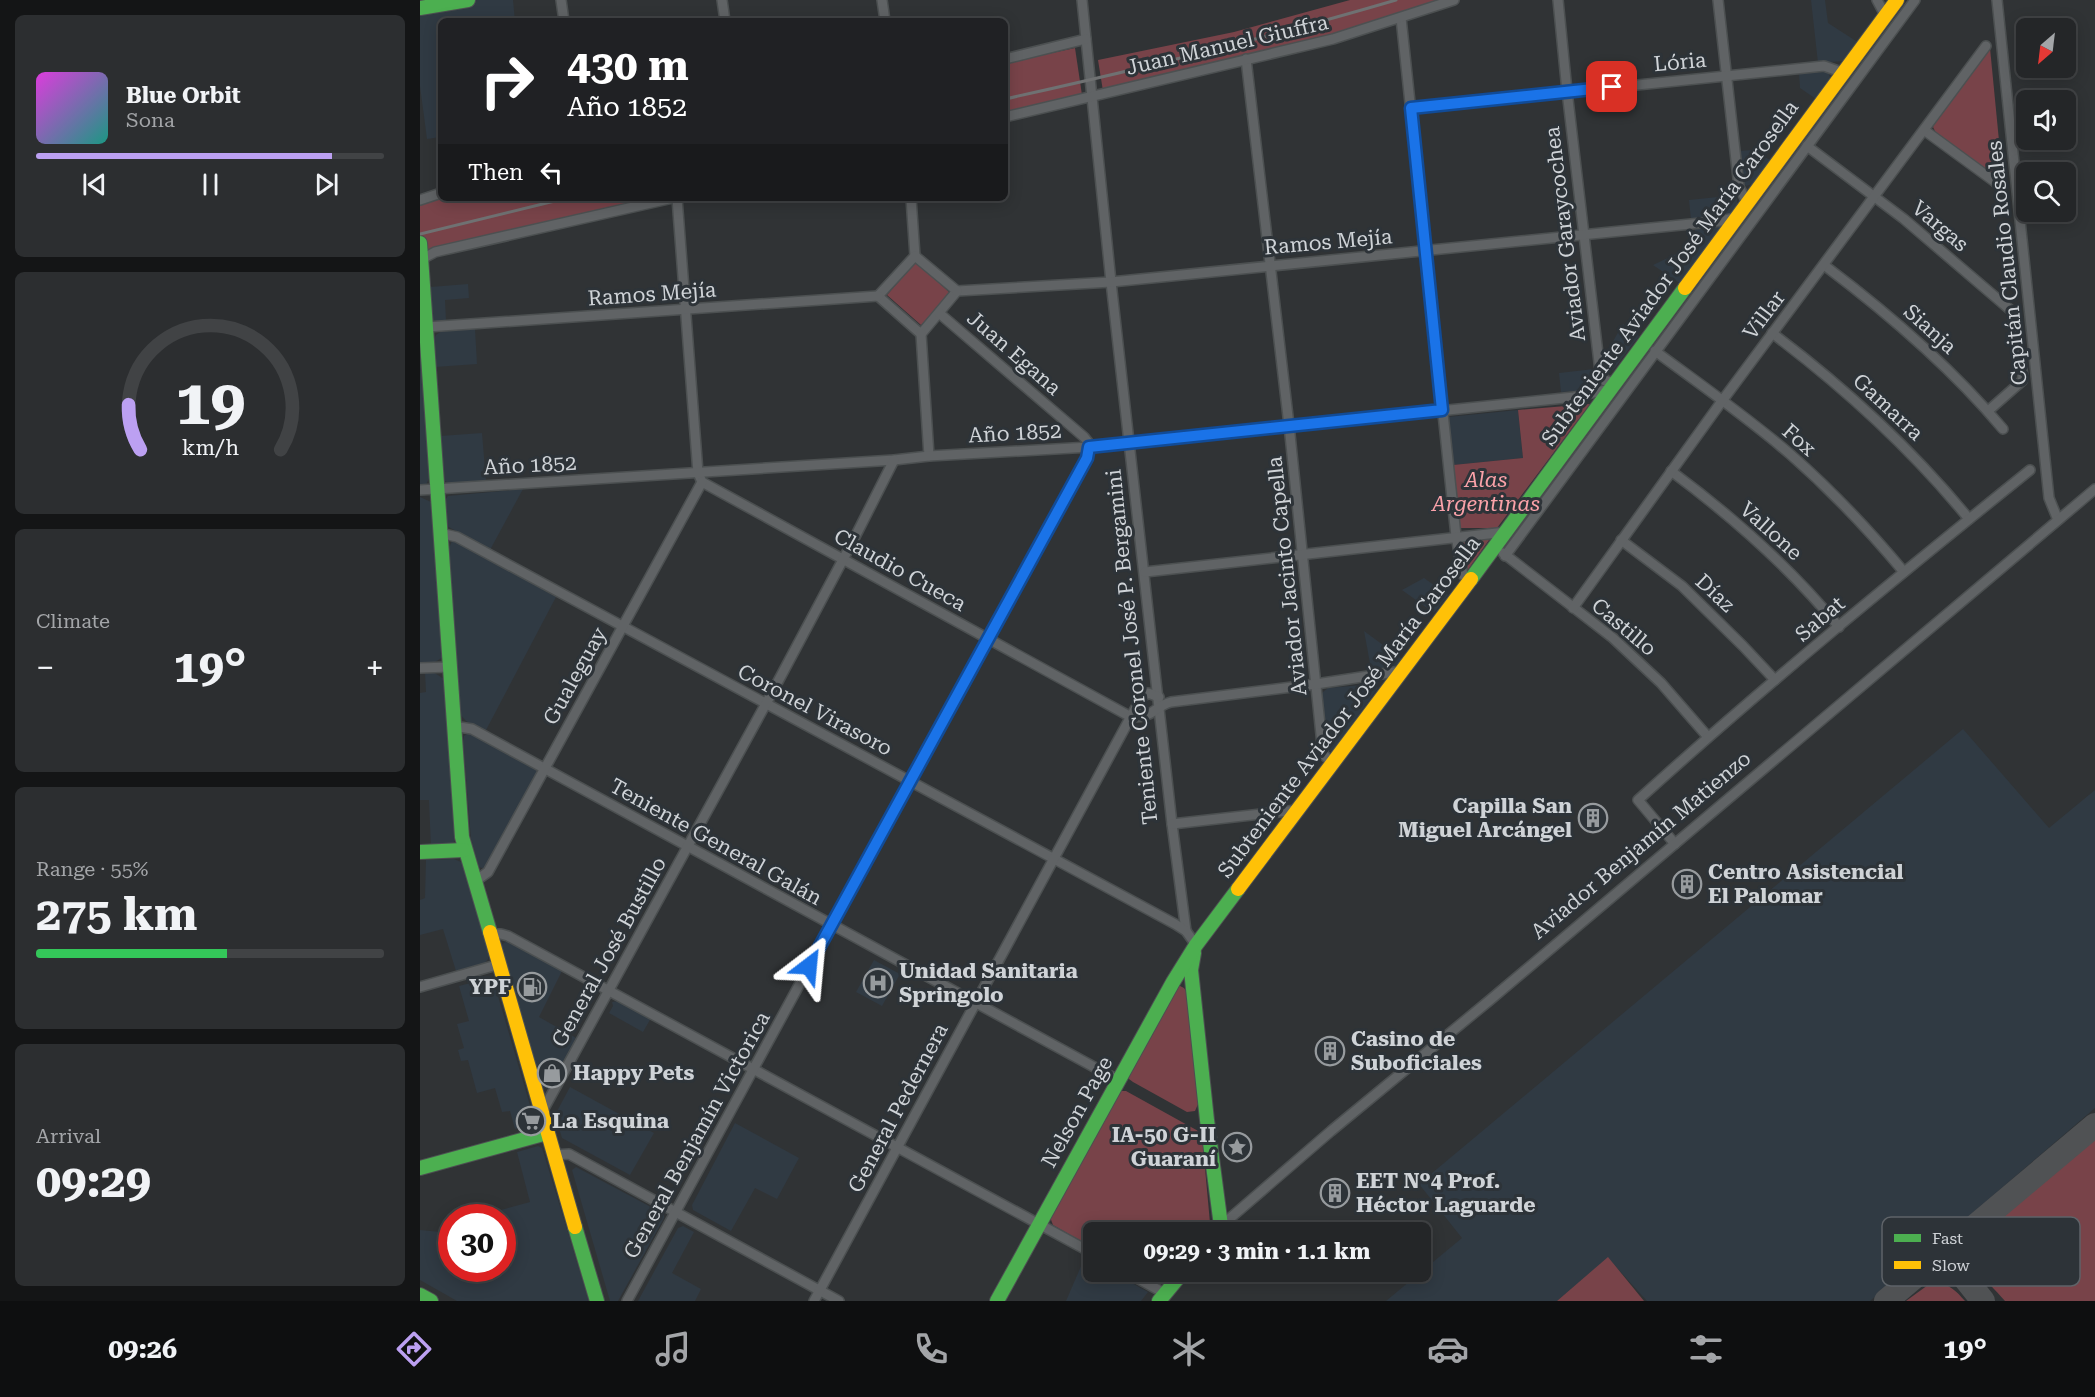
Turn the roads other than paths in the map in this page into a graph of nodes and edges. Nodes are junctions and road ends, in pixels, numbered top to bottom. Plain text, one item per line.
1 (468, 0) edge
2 (561, 0) edge
3 (722, 0) edge
4 (882, 0) edge
5 (1082, 0) edge
6 (1454, 0) edge
7 (1558, 0) edge
8 (1718, 0) edge
9 (1877, 0) edge
10 (1897, 0) edge
11 (1915, 0) edge
12 (1997, 0) edge
13 (420, 8) edge
14 (1885, 15) junction
15 (564, 18) edge
16 (725, 18) edge
17 (885, 18) edge
18 (1401, 18) junction
19 (1086, 39) junction
20 (1986, 46) dead end
21 (1008, 58) edge
22 (1246, 59) junction
23 (1844, 73) junction
24 (1726, 76) junction
25 (1567, 91) junction
26 (1092, 96) junction
27 (1411, 108) junction
28 (1008, 116) edge
29 (1924, 130) junction
30 (1807, 146) junction
31 (2002, 187) dead end
32 (438, 194) edge
33 (1875, 196) junction
34 (420, 200) edge
35 (662, 201) edge
36 (675, 201) edge
37 (911, 201) edge
38 (1747, 202) junction
39 (1738, 217) junction
40 (1583, 235) junction
41 (420, 243) edge
42 (1427, 251) junction
43 (915, 256) junction
44 (421, 260) edge
45 (1269, 265) junction
46 (1824, 265) junction
47 (1111, 282) junction
48 (957, 291) junction
49 (878, 296) junction
50 (686, 310) junction
51 (939, 313) junction
52 (427, 327) junction
53 (1772, 333) junction
54 (921, 334) junction
55 (1656, 351) junction
56 (1613, 385) junction
57 (1722, 400) junction
58 (1442, 410) junction
59 (1988, 411) junction
60 (1290, 425) junction
61 (2003, 429) dead end
62 (1131, 443) junction
63 (1089, 447) junction
64 (929, 456) junction
65 (894, 460) junction
66 (2030, 470) dead end
67 (720, 471) junction
68 (1671, 471) junction
69 (700, 478) junction
70 (438, 489) junction
71 (2095, 489) edge
72 (420, 490) edge
73 (717, 490) junction
74 (1969, 519) junction
75 (2058, 520) junction
76 (1506, 532) junction
77 (440, 533) junction
78 (1456, 536) junction
79 (1621, 540) junction
80 (1497, 544) junction
81 (1303, 555) junction
82 (1505, 556) junction
83 (843, 559) junction
84 (1145, 572) junction
85 (1904, 572) junction
86 (1471, 578) junction
87 (1573, 608) junction
88 (622, 626) junction
89 (1839, 627) junction
90 (987, 639) junction
91 (449, 667) junction
92 (420, 668) edge
93 (1401, 671) junction
94 (1775, 680) junction
95 (1316, 684) junction
96 (1160, 702) junction
97 (765, 704) junction
98 (1131, 717) junction
99 (453, 726) junction
100 (1708, 736) junction
101 (1332, 764) junction
102 (544, 769) junction
103 (910, 782) junction
104 (1297, 810) junction
105 (1172, 824) junction
106 (1675, 844) junction
107 (687, 847) junction
108 (464, 850) junction
109 (420, 852) edge
110 (1052, 859) junction
111 (474, 882) junction
112 (831, 925) junction
113 (1186, 931) junction
114 (490, 934) junction
115 (1196, 945) junction
116 (500, 964) junction
117 (420, 987) edge
118 (608, 991) junction
119 (975, 1003) junction
120 (753, 1069) junction
121 (1118, 1080) junction
122 (542, 1112) junction
123 (547, 1133) junction
124 (897, 1148) junction
125 (554, 1155) junction
126 (420, 1168) edge
127 (676, 1211) junction
128 (1217, 1222) edge
129 (1226, 1222) edge
130 (1039, 1223) junction
131 (1083, 1248) edge
132 (1140, 1282) edge
133 (1175, 1282) edge
134 (820, 1291) junction
135 (420, 1295) edge
136 (1162, 1297) edge
137 (431, 1301) edge
138 (597, 1301) edge
139 (627, 1301) edge
140 (814, 1301) edge
141 (839, 1301) edge
142 (997, 1301) edge

1 - 13 street
2 - 15 street
3 - 16 street
4 - 17 street
5 - 19 street, Teniente Coronel José P. Bergamini
6 - 18 street, Juan Manuel Giuffra
7 - 25 street, Aviador Garaycochea
8 - 24 street
9 - 14 street
10 - 14 street, Subteniente Aviador José María Carosella
11 - 30 street
12 - 75 street, Capitán Claudio Rosales
14 - 23 street, Subteniente Aviador José María Carosella
18 - 22 street, Juan Manuel Giuffra
18 - 27 street
19 - 21 street
19 - 26 street, Teniente Coronel José P. Bergamini
20 - 29 street, Villar
22 - 26 street, Juan Manuel Giuffra
22 - 45 street, Aviador Jacinto Capella
23 - 24 street, Lória
23 - 38 street, Subteniente Aviador José María Carosella
24 - 25 street, Lória
24 - 38 street
25 - 27 street, Lória
25 - 40 street, Aviador Garaycochea
26 - 28 street, Juan Manuel Giuffra
26 - 47 street, Teniente Coronel José P. Bergamini
27 - 42 street
29 - 31 street
29 - 33 street, Villar
30 - 33 street, Vargas
30 - 55 street
32 - 34 street
33 - 46 street, Villar
33 - 59 street, Vargas
35 - 44 street
36 - 50 street
37 - 43 street
38 - 39 street, Subteniente Aviador José María Carosella
39 - 40 street, Ramos Mejía
39 - 56 street, Subteniente Aviador José María Carosella
40 - 42 street, Ramos Mejía
40 - 56 street, Aviador Garaycochea
41 - 44 street
42 - 45 street, Ramos Mejía
42 - 58 street
43 - 48 street
43 - 49 street
44 - 52 street
45 - 47 street, Ramos Mejía
45 - 60 street, Aviador Jacinto Capella
46 - 53 street, Villar
46 - 59 street, Sianja
47 - 48 street, Ramos Mejía
47 - 62 street, Teniente Coronel José P. Bergamini
48 - 51 street
49 - 50 street, Ramos Mejía
49 - 54 street
50 - 52 street, Ramos Mejía
50 - 69 street
51 - 54 street
51 - 63 street, Juan Egana
52 - 70 street
53 - 57 street, Villar
53 - 74 street, Gamarra
54 - 64 street
55 - 57 street, Fox
55 - 82 street
56 - 58 street, Año 1852
56 - 76 street, Subteniente Aviador José María Carosella
57 - 68 street, Villar
57 - 85 street, Fox
58 - 60 street, Año 1852
58 - 78 street
59 - 61 street, Sianja
60 - 62 street, Año 1852
60 - 81 street, Aviador Jacinto Capella
62 - 63 street, Año 1852
62 - 84 street, Teniente Coronel José P. Bergamini
63 - 64 street, Año 1852
63 - 90 street, General Benjamín Victorica
64 - 65 street, Año 1852
65 - 67 street, Año 1852
65 - 83 street, General José Bustillo
66 - 74 street, Sabat
67 - 69 street, Año 1852
67 - 73 street
68 - 79 street, Villar
68 - 89 street, Vallone
69 - 70 street, Año 1852
69 - 73 street, Claudio Cueca
69 - 88 street, Gualeguay
70 - 72 street, Año 1852
70 - 77 street
71 - 75 street, Aviador Benjamín Matienzo
73 - 83 street, Claudio Cueca
74 - 85 street, Sabat
75 - 106 street, Aviador Benjamín Matienzo
76 - 78 street
76 - 80 street, Subteniente Aviador José María Carosella
77 - 88 street, Coronel Virasoro
77 - 91 street
78 - 81 street
78 - 86 street
79 - 87 street, Villar
79 - 94 street, Díaz
80 - 82 street, Castillo
80 - 86 street, Subteniente Aviador José María Carosella
81 - 84 street
81 - 95 street, Aviador Jacinto Capella
82 - 87 street, Castillo
83 - 90 street, Claudio Cueca
83 - 97 street, General José Bustillo
84 - 96 street, Teniente Coronel José P. Bergamini
85 - 89 street, Sabat
86 - 93 street, Subteniente Aviador José María Carosella
87 - 100 street, Castillo
88 - 97 street, Coronel Virasoro
88 - 102 street, Gualeguay
89 - 94 street, Sabat
90 - 98 street, Claudio Cueca
90 - 103 street, General Benjamín Victorica
91 - 92 street
91 - 99 street
93 - 95 street
93 - 101 street, Subteniente Aviador José María Carosella
94 - 100 street, Sabat
95 - 96 street
95 - 101 street, Aviador Jacinto Capella
96 - 98 street
96 - 98 street, General Pedernera
96 - 105 street, Teniente Coronel José P. Bergamini
97 - 103 street, Coronel Virasoro
97 - 107 street, General José Bustillo
98 - 110 street, General Pedernera
99 - 102 street, Teniente General Galán
99 - 108 street
100 - 106 street, Sabat
101 - 104 street, Subteniente Aviador José María Carosella
102 - 107 street, Teniente General Galán
102 - 111 street, Gualeguay
103 - 110 street, Coronel Virasoro
103 - 112 street, General Benjamín Victorica
104 - 105 street
104 - 115 street, Subteniente Aviador José María Carosella
105 - 113 street, Teniente Coronel José P. Bergamini
106 - 129 street, Aviador Benjamín Matienzo
107 - 112 street, Teniente General Galán
107 - 118 street, General José Bustillo
108 - 109 street
108 - 111 street
110 - 113 street, Coronel Virasoro
110 - 119 street, General Pedernera
111 - 114 street
112 - 119 street, Teniente General Galán
112 - 120 street, General Benjamín Victorica
113 - 115 street, Coronel Virasoro
114 - 116 street
114 - 118 street
115 - 121 street, Nelson Page
115 - 128 street
116 - 117 street
116 - 122 street
118 - 120 street
118 - 122 street, General José Bustillo
119 - 121 street, Teniente General Galán
119 - 124 street, General Pedernera
120 - 124 street
120 - 127 street, General Benjamín Victorica
121 - 130 street, Nelson Page
122 - 123 street
123 - 125 street
123 - 126 street
124 - 130 street
124 - 134 street, General Pedernera
125 - 127 street
125 - 138 street
127 - 134 street
127 - 139 street, General Benjamín Victorica
130 - 131 street
130 - 142 street, Nelson Page
132 - 136 street
133 - 136 street
134 - 140 street, General Pedernera
134 - 141 street
135 - 137 street

